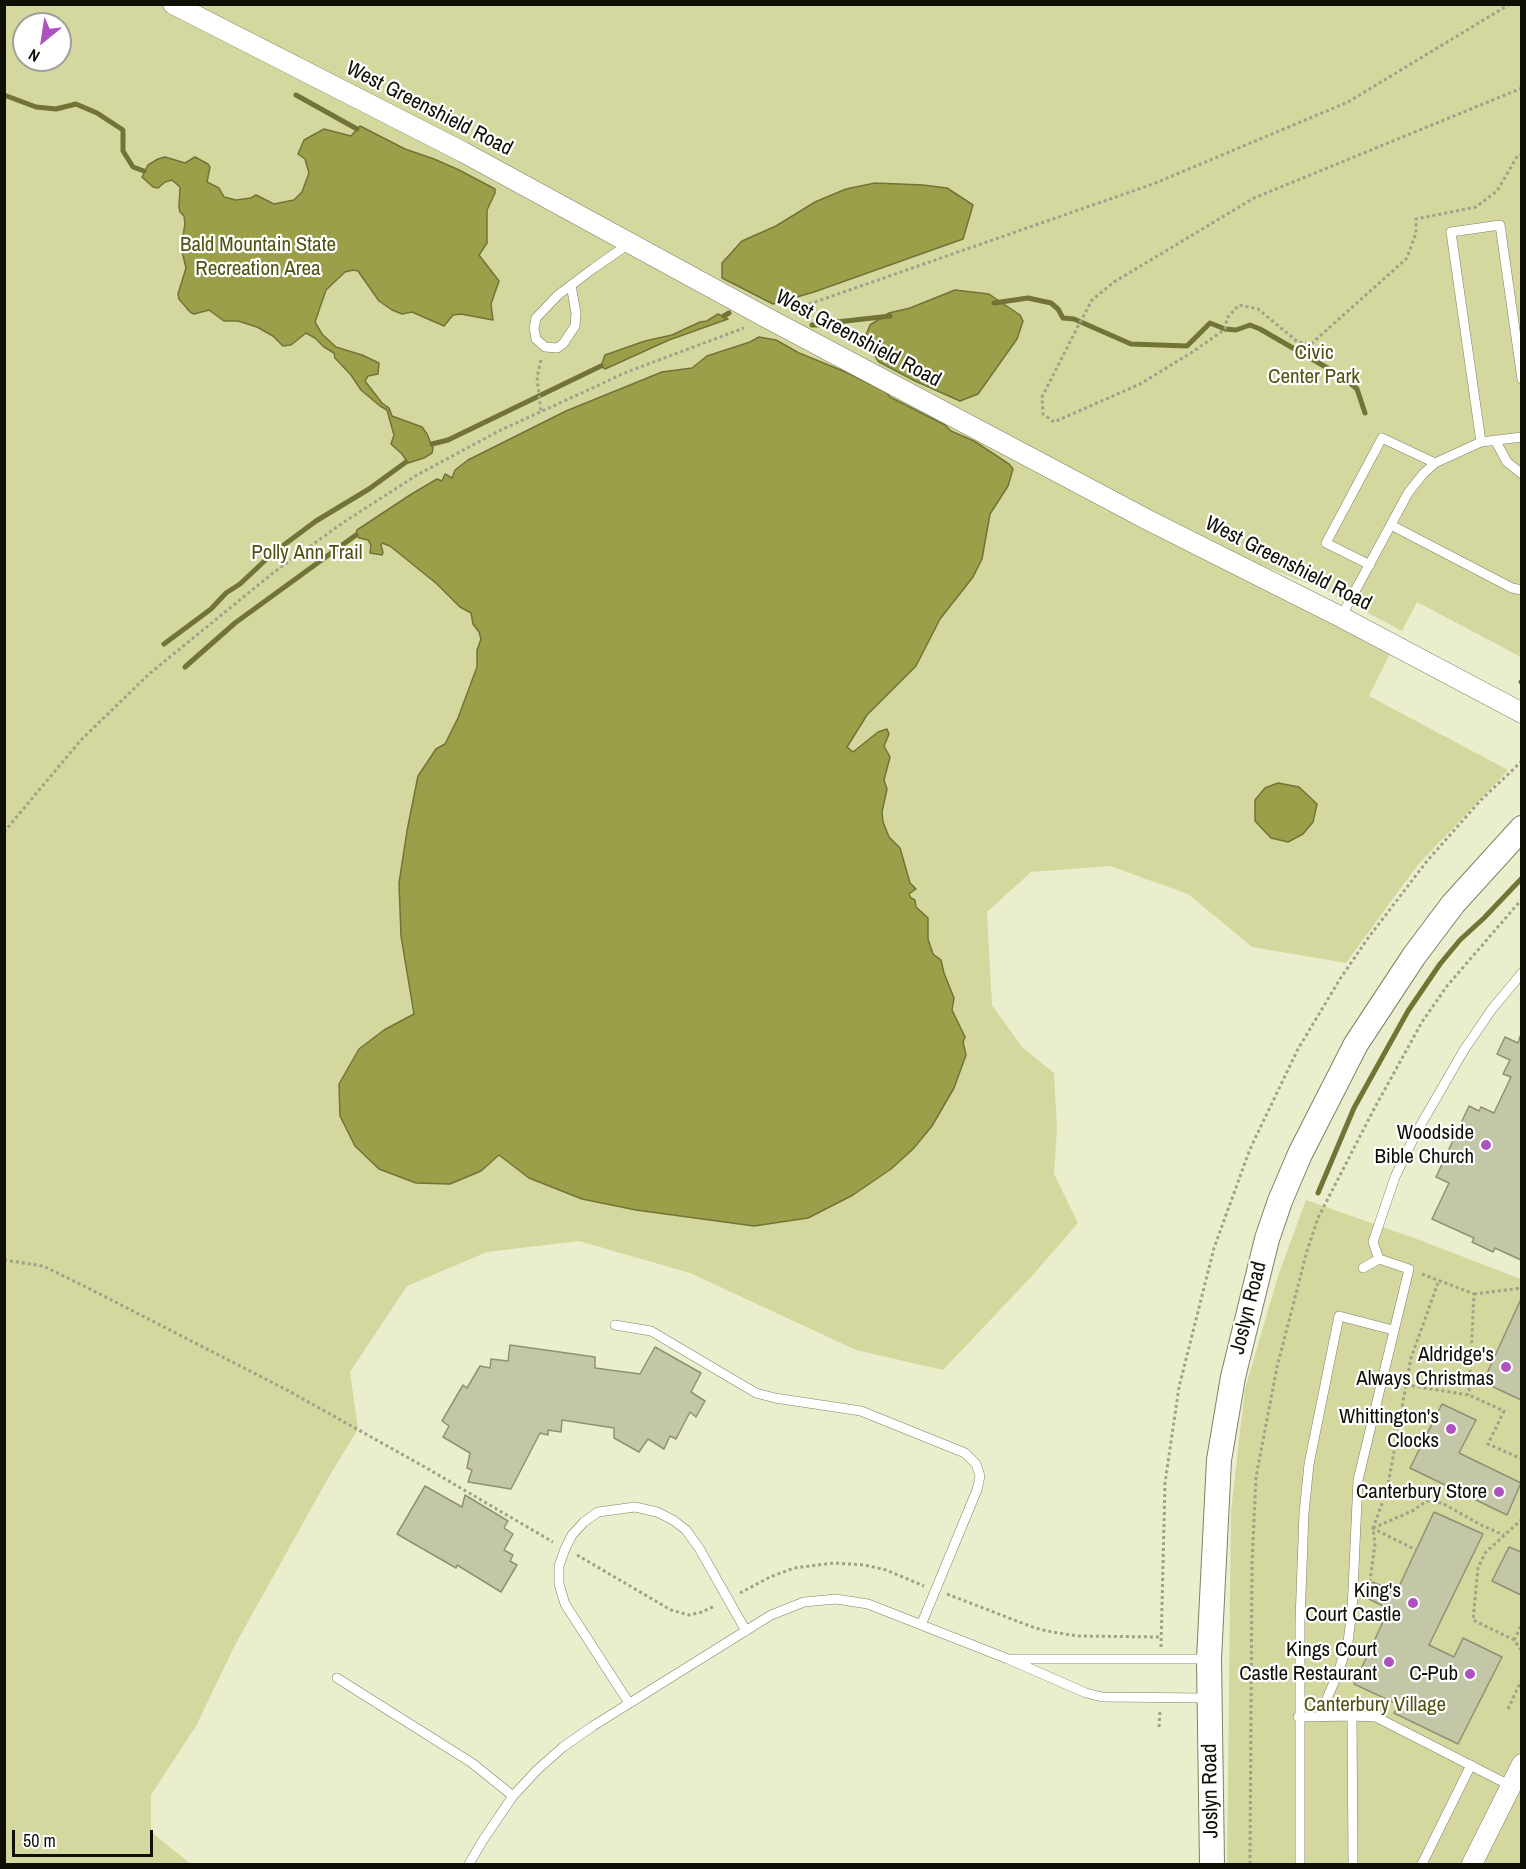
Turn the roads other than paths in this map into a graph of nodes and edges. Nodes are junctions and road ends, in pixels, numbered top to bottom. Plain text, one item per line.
1 (173, 4) edge
2 (630, 243) junction
3 (571, 285) junction
4 (1521, 379) edge
5 (1521, 437) edge
6 (1495, 440) junction
7 (1481, 442) junction
8 (1435, 463) junction
9 (1521, 474) edge
10 (1391, 525) junction
11 (1370, 565) junction
12 (1521, 590) edge
13 (1341, 617) junction
14 (1521, 713) edge
15 (1521, 828) edge
16 (1521, 973) edge
17 (1379, 1259) junction
18 (1364, 1268) dead end
19 (615, 1325) dead end
20 (1393, 1330) junction
21 (921, 1625) junction
22 (746, 1631) junction
23 (1008, 1659) junction
24 (1209, 1659) junction
25 (337, 1678) dead end
26 (1209, 1698) junction
27 (629, 1703) junction
28 (1352, 1716) junction
29 (1298, 1717) junction
30 (1319, 1717) junction
31 (1521, 1764) edge
32 (1471, 1765) junction
33 (1511, 1786) junction
34 (513, 1796) junction
35 (469, 1864) edge
36 (1212, 1864) edge
37 (1300, 1864) edge
38 (1353, 1864) edge
39 (1422, 1864) edge
40 (1472, 1864) edge

1 - 2 street, West Greenshield Road
2 - 3 lane
2 - 13 street, West Greenshield Road
3 - 3 lane
4 - 7 lane
5 - 6 lane
6 - 7 lane
6 - 9 lane
7 - 8 lane
8 - 10 lane
8 - 11 lane
10 - 11 lane
10 - 12 lane
11 - 13 lane
13 - 14 street, West Greenshield Road
15 - 24 street, Joslyn Road
16 - 17 lane
17 - 18 lane
17 - 20 lane
19 - 21 lane
20 - 29 lane
20 - 30 lane
21 - 22 lane
21 - 23 lane
22 - 27 lane
22 - 27 lane
23 - 24 lane
23 - 26 lane
24 - 26 street, Joslyn Road
25 - 34 lane
26 - 36 street, Joslyn Road
27 - 34 lane
28 - 30 lane
28 - 32 lane
28 - 38 lane
29 - 30 lane
29 - 37 lane
31 - 33 street
32 - 33 lane
32 - 39 lane
33 - 40 street
34 - 35 lane

